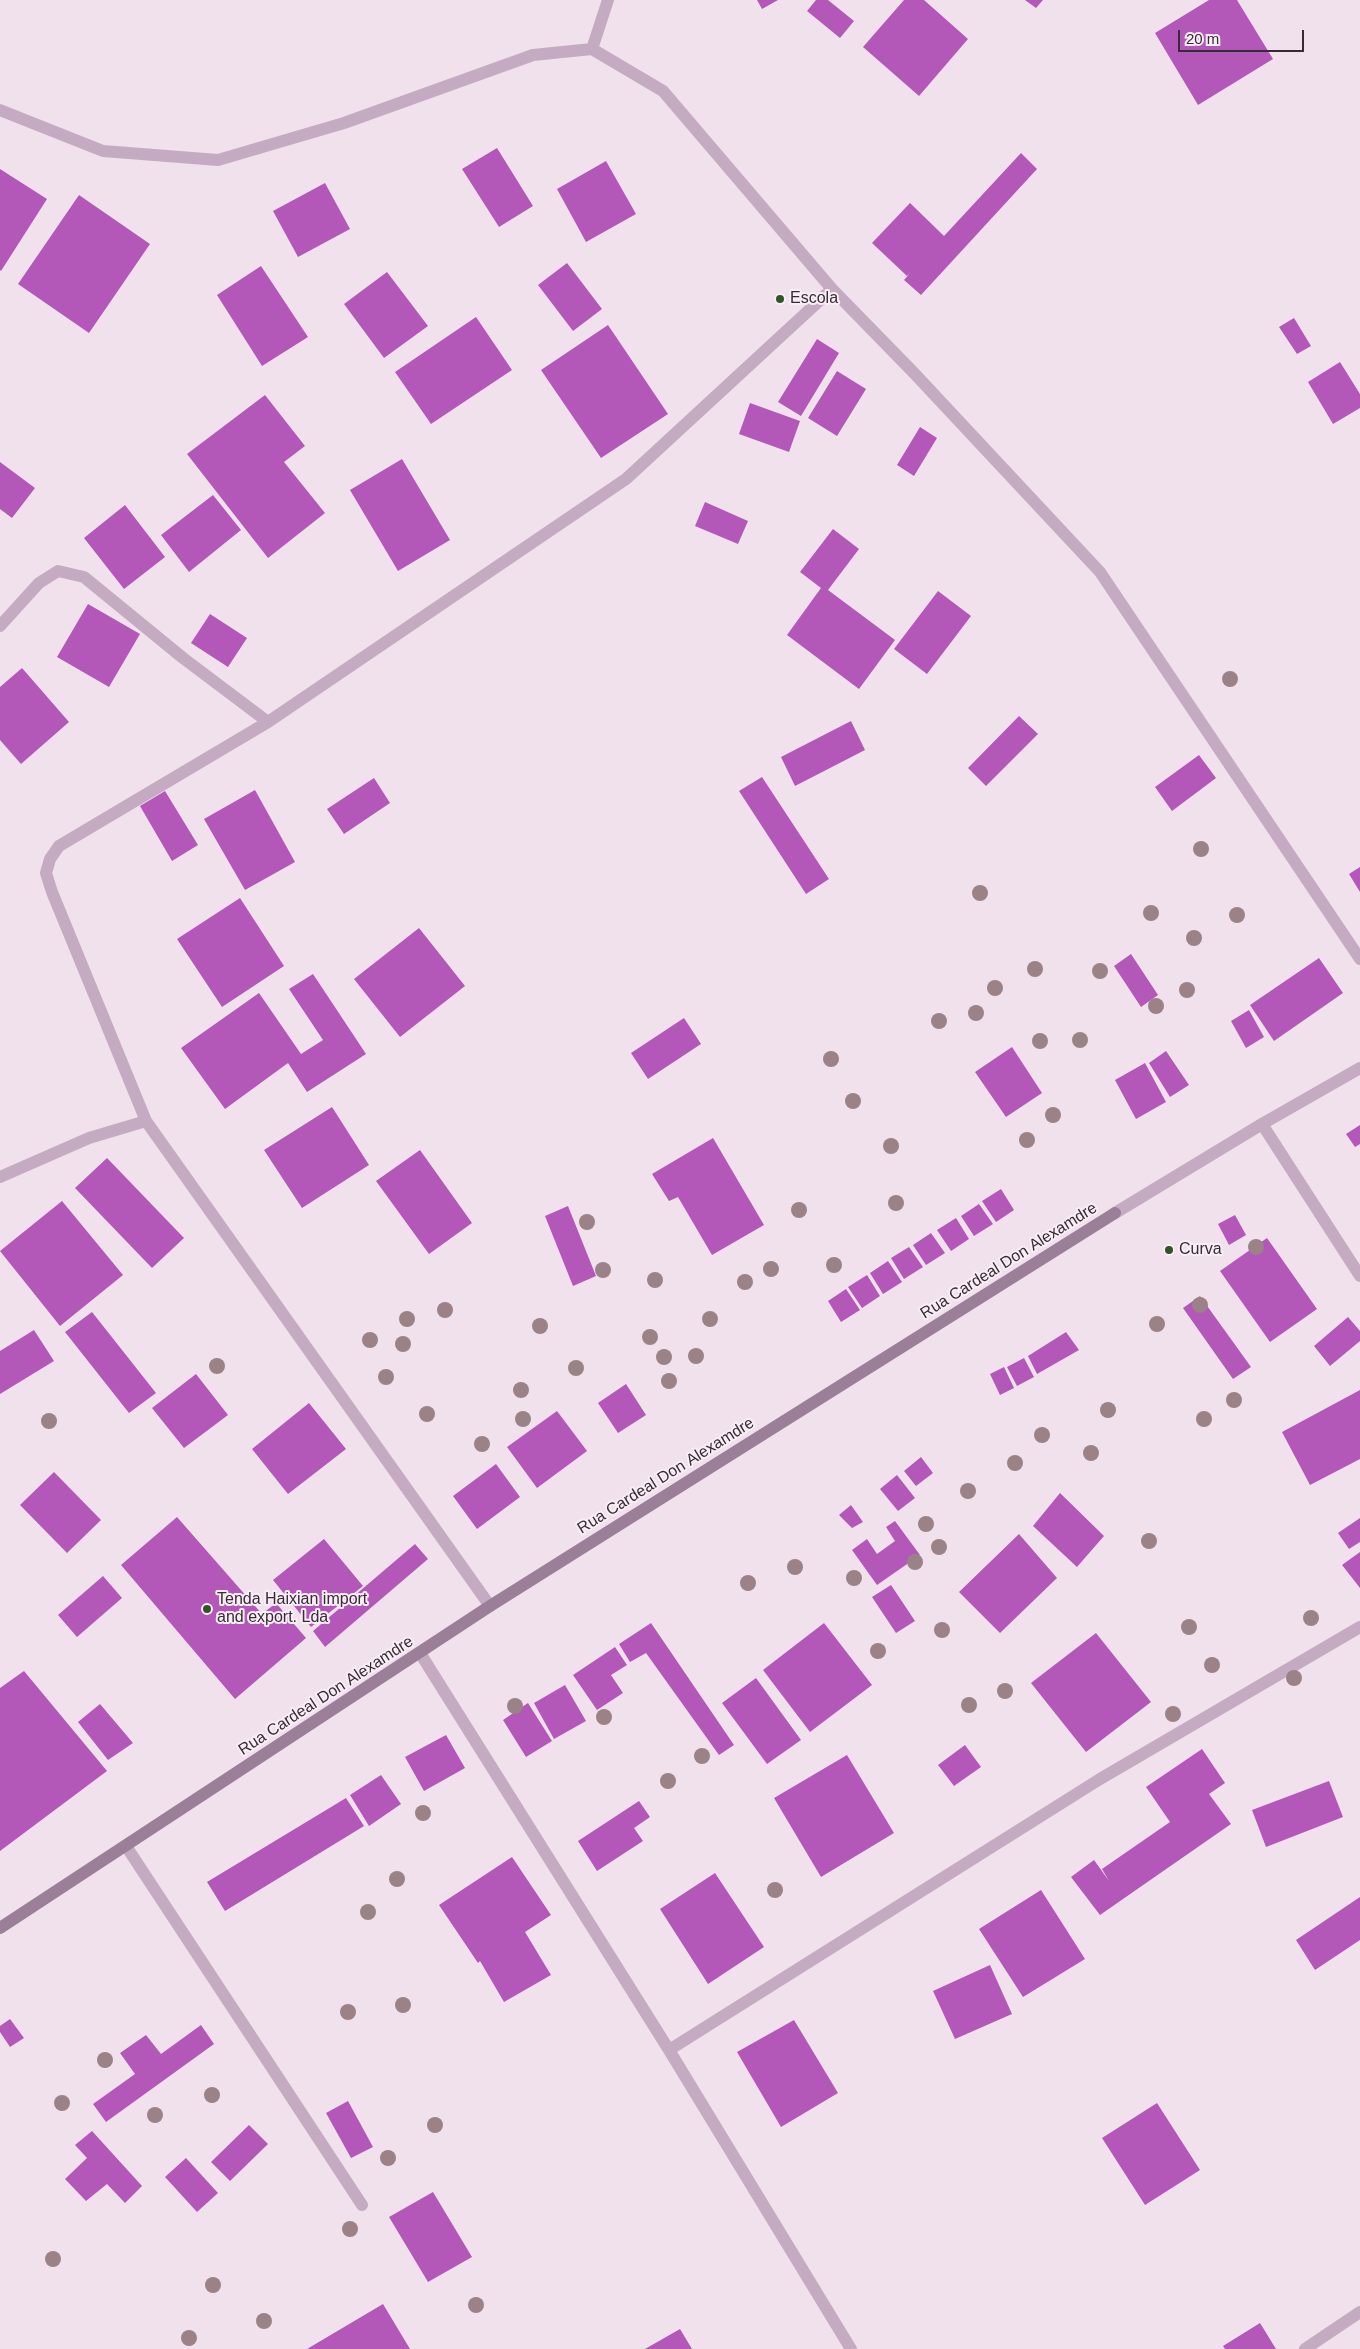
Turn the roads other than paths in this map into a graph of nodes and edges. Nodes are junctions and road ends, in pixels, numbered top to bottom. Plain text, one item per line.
1 (608, 0) edge
2 (592, 50) junction
3 (0, 110) edge
4 (832, 290) junction
5 (0, 626) edge
6 (268, 722) junction
7 (1360, 959) edge
8 (1360, 1068) edge
9 (146, 1121) junction
10 (1262, 1124) junction
11 (0, 1176) edge
12 (1115, 1213) joint
13 (1360, 1276) edge
14 (490, 1606) junction
15 (1360, 1627) edge
16 (420, 1653) junction
17 (126, 1846) junction
18 (0, 1928) edge
19 (669, 2050) junction
20 (362, 2205) dead end
21 (1360, 2312) edge
22 (851, 2349) edge
23 (1305, 2349) edge

1 - 2 street
2 - 3 street
2 - 4 street
4 - 6 street
4 - 7 street
5 - 6 street
6 - 9 street
8 - 10 street, Rua Cardeal Don Alexamdre
9 - 11 street
9 - 14 street
10 - 12 street, Rua Cardeal Don Alexamdre
10 - 13 street
12 - 14 main road, Rua Cardeal Don Alexamdre
14 - 16 main road, Rua Cardeal Don Alexamdre
15 - 19 street
16 - 17 main road, Rua Cardeal Don Alexamdre
16 - 19 street
17 - 18 main road, Rua Cardeal Don Alexamdre
17 - 20 street
19 - 22 street
21 - 23 street

